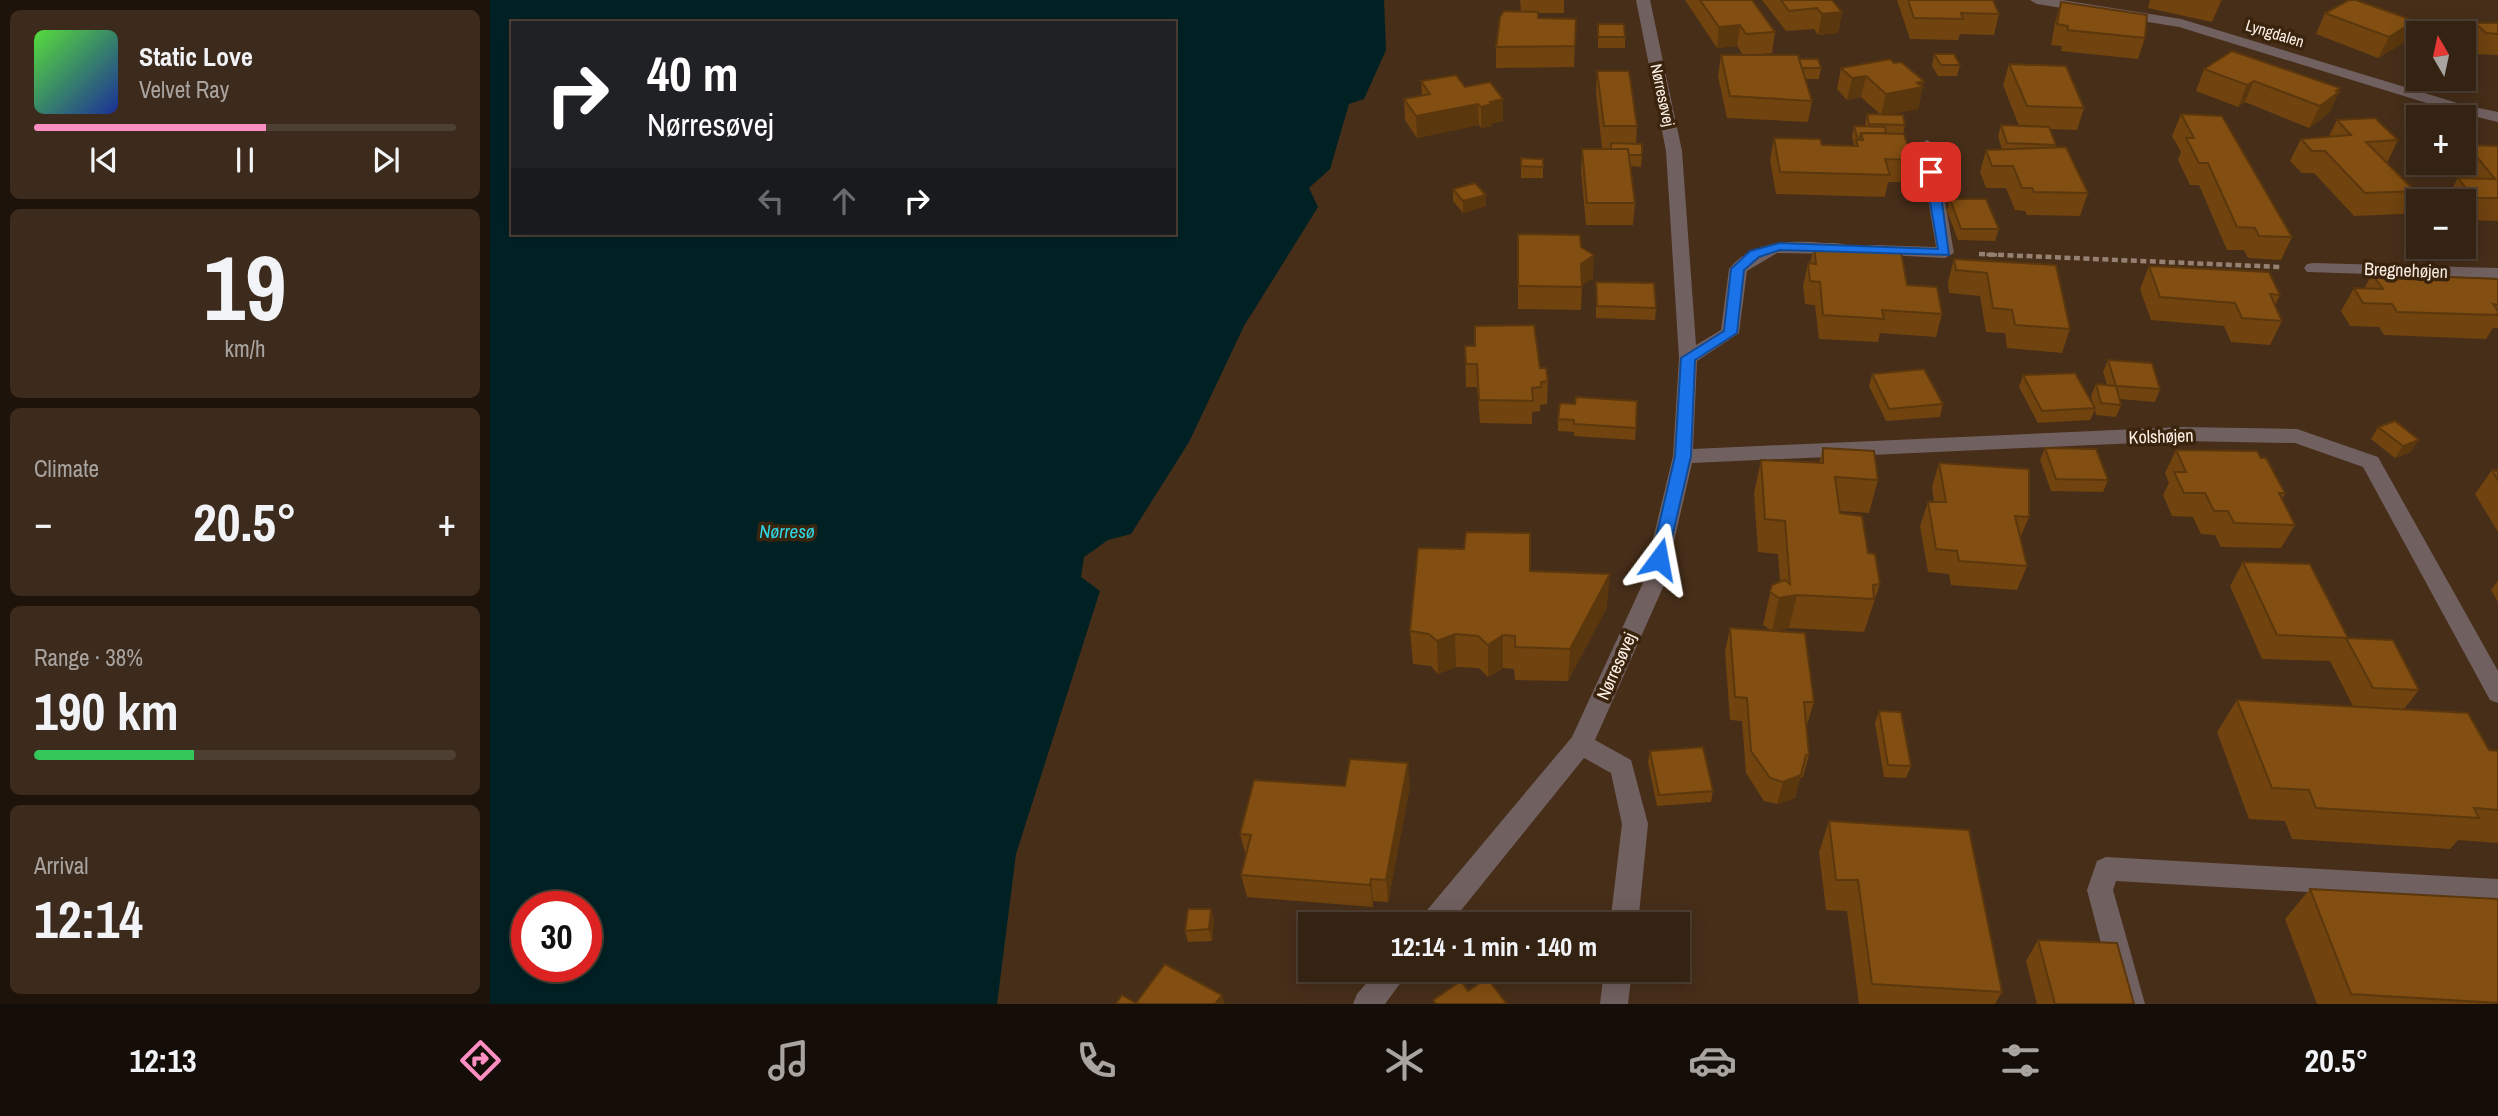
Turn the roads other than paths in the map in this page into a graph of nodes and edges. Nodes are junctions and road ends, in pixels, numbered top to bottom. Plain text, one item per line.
1 (1643, 0) edge
2 (2037, 0) edge
3 (2498, 117) edge
4 (1927, 145) dead end
5 (2313, 268) road end
6 (2498, 273) edge
7 (1688, 358) junction
8 (1683, 456) junction
9 (2498, 693) edge
10 (1581, 744) junction
11 (2498, 891) edge
12 (1443, 912) edge
13 (1625, 912) edge
14 (1386, 982) edge
15 (1617, 982) edge
16 (1367, 1004) edge
17 (1614, 1004) edge
18 (2132, 1004) edge

1 - 7 street, Nørresøvej
2 - 3 street, Lyngdalen
4 - 7 street
5 - 6 street, Bregnehøjen
7 - 8 street, Nørresøvej
8 - 9 street, Kolshøjen
8 - 10 street, Nørresøvej
10 - 12 street, Nørresøvej
10 - 13 street
11 - 18 street
14 - 16 street
15 - 17 street

